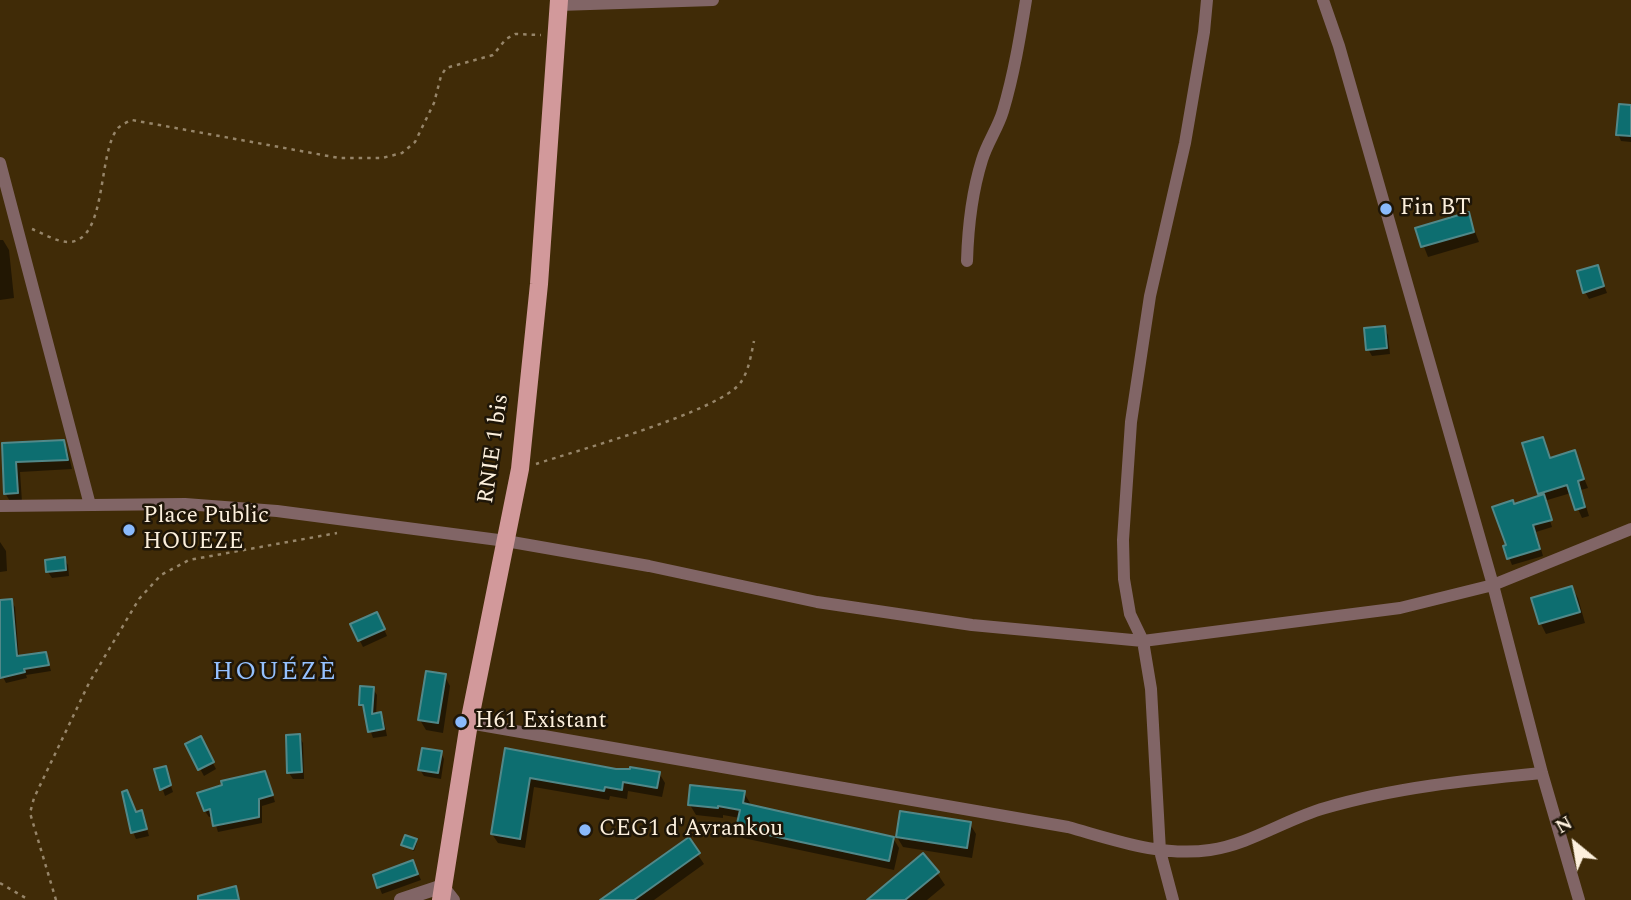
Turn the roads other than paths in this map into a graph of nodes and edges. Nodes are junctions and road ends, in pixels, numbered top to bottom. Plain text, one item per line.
1 (713, 0) edge
2 (1026, 0) edge
3 (1207, 0) edge
4 (1323, 0) edge
5 (559, 3) edge
6 (0, 163) edge
7 (967, 261) dead end
8 (90, 505) junction
9 (0, 506) edge
10 (1631, 529) edge
11 (506, 541) junction
12 (1493, 585) junction
13 (1143, 641) junction
14 (469, 723) junction
15 (1542, 773) junction
16 (1160, 851) junction
17 (446, 895) edge
18 (401, 900) edge
19 (1173, 900) edge
20 (1579, 900) edge

1 - 5 street
2 - 7 street
3 - 13 street
4 - 12 street
5 - 11 main road, RNIE 1 bis
6 - 8 street
8 - 9 street
8 - 11 street
10 - 12 street
11 - 13 street
11 - 14 main road, RNIE 1 bis
12 - 13 street
12 - 15 street
13 - 16 street
14 - 16 street
14 - 17 main road, RNIE 1 bis
15 - 16 street
15 - 20 street
16 - 19 street
17 - 18 street

